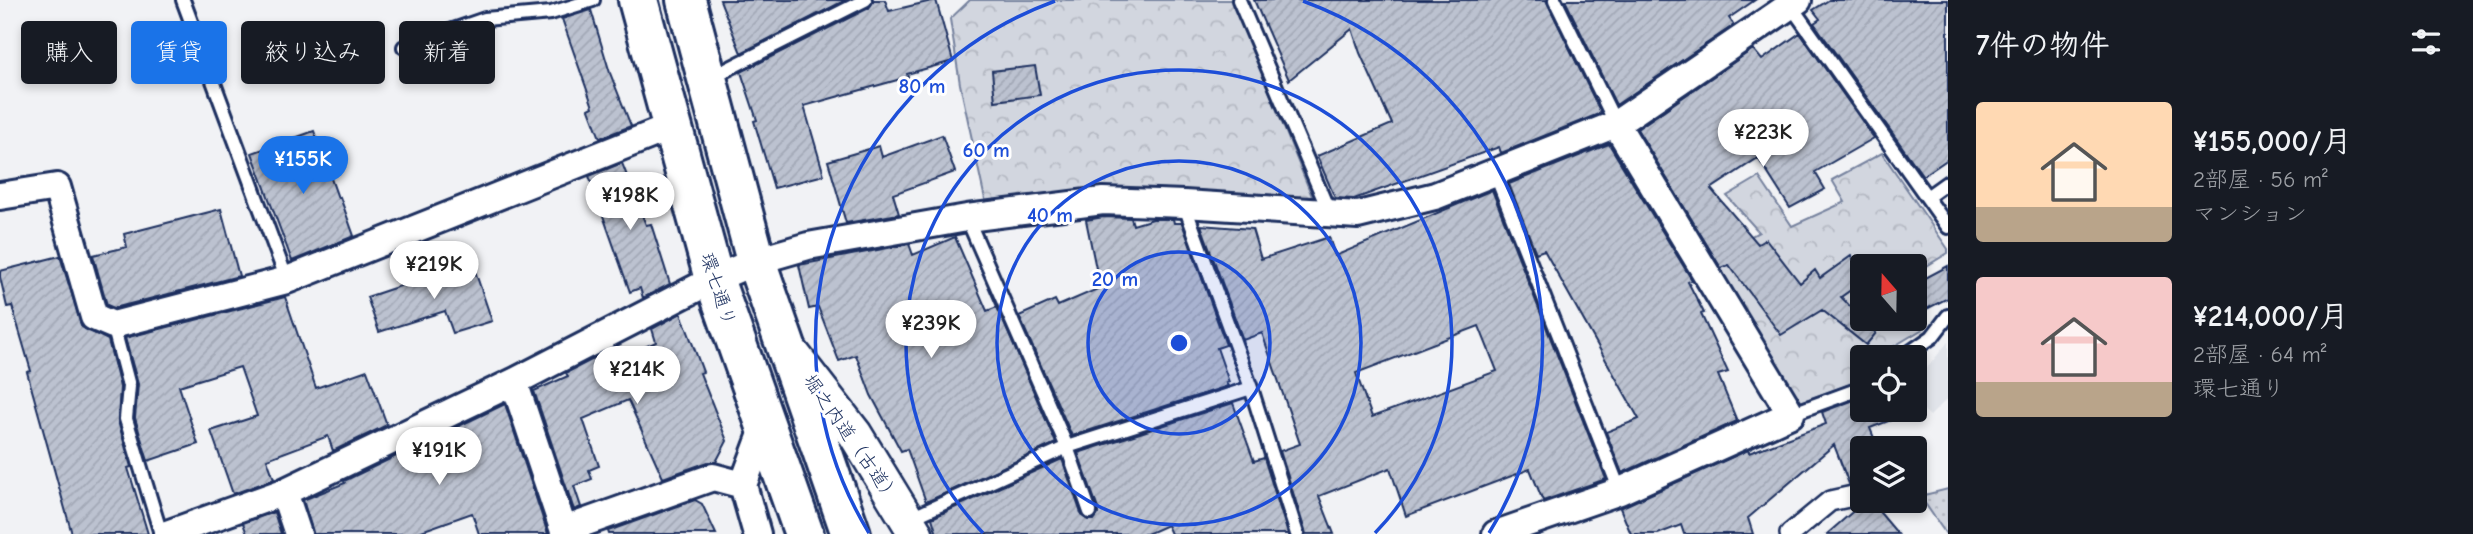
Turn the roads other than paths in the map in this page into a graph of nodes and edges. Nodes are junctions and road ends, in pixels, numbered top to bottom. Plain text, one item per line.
1 (183, 0) edge
2 (593, 0) edge
3 (638, 0) edge
4 (687, 0) edge
5 (865, 0) edge
6 (1239, 0) edge
7 (1555, 0) edge
8 (1794, 3) edge
9 (550, 6) edge
10 (479, 21) edge
11 (708, 79) junction
12 (1616, 124) junction
13 (671, 127) junction
14 (1494, 173) junction
15 (1948, 182) edge
16 (0, 196) edge
17 (1927, 197) junction
18 (1184, 204) junction
19 (1330, 215) junction
20 (967, 218) junction
21 (1948, 227) edge
22 (756, 261) junction
23 (714, 279) junction
24 (287, 280) junction
25 (1948, 316) edge
26 (113, 325) junction
27 (785, 344) junction
28 (1920, 345) edge
29 (514, 382) junction
30 (1251, 388) junction
31 (1850, 392) edge
32 (1791, 414) junction
33 (765, 426) junction
34 (1067, 447) junction
35 (743, 485) junction
36 (1620, 491) junction
37 (284, 492) junction
38 (1850, 497) edge
39 (1090, 512) dead end
40 (912, 527) edge
41 (564, 532) edge
42 (161, 534) edge
43 (167, 534) edge
44 (298, 534) edge
45 (757, 534) edge
46 (804, 534) edge
47 (851, 534) edge
48 (1297, 534) edge
49 (1496, 534) edge
50 (1790, 534) edge

1 - 24 lane
2 - 9 lane
3 - 13 main road, 環七通り
4 - 11 main road
5 - 11 lane
6 - 19 lane
7 - 12 lane
8 - 12 street
8 - 17 lane
9 - 10 lane
11 - 22 main road
12 - 14 street
12 - 32 street
13 - 23 main road, 環七通り
13 - 24 street
14 - 19 street
14 - 36 lane
15 - 17 lane
16 - 26 street
17 - 21 lane
18 - 19 street
18 - 20 street
18 - 30 lane
20 - 22 street
20 - 34 lane
22 - 23 street
22 - 27 main road
23 - 29 street
23 - 33 main road, 環七通り
24 - 26 street
25 - 28 lane
26 - 42 lane
27 - 40 street, 堀之内道（古道）
27 - 47 main road
29 - 37 street
29 - 41 street
30 - 34 lane
30 - 48 lane
31 - 32 lane
32 - 36 street
33 - 35 street
33 - 46 main road, 環七通り
34 - 39 lane
34 - 40 lane
35 - 41 street
35 - 45 street
36 - 49 street
37 - 43 street
37 - 44 street
38 - 50 street

